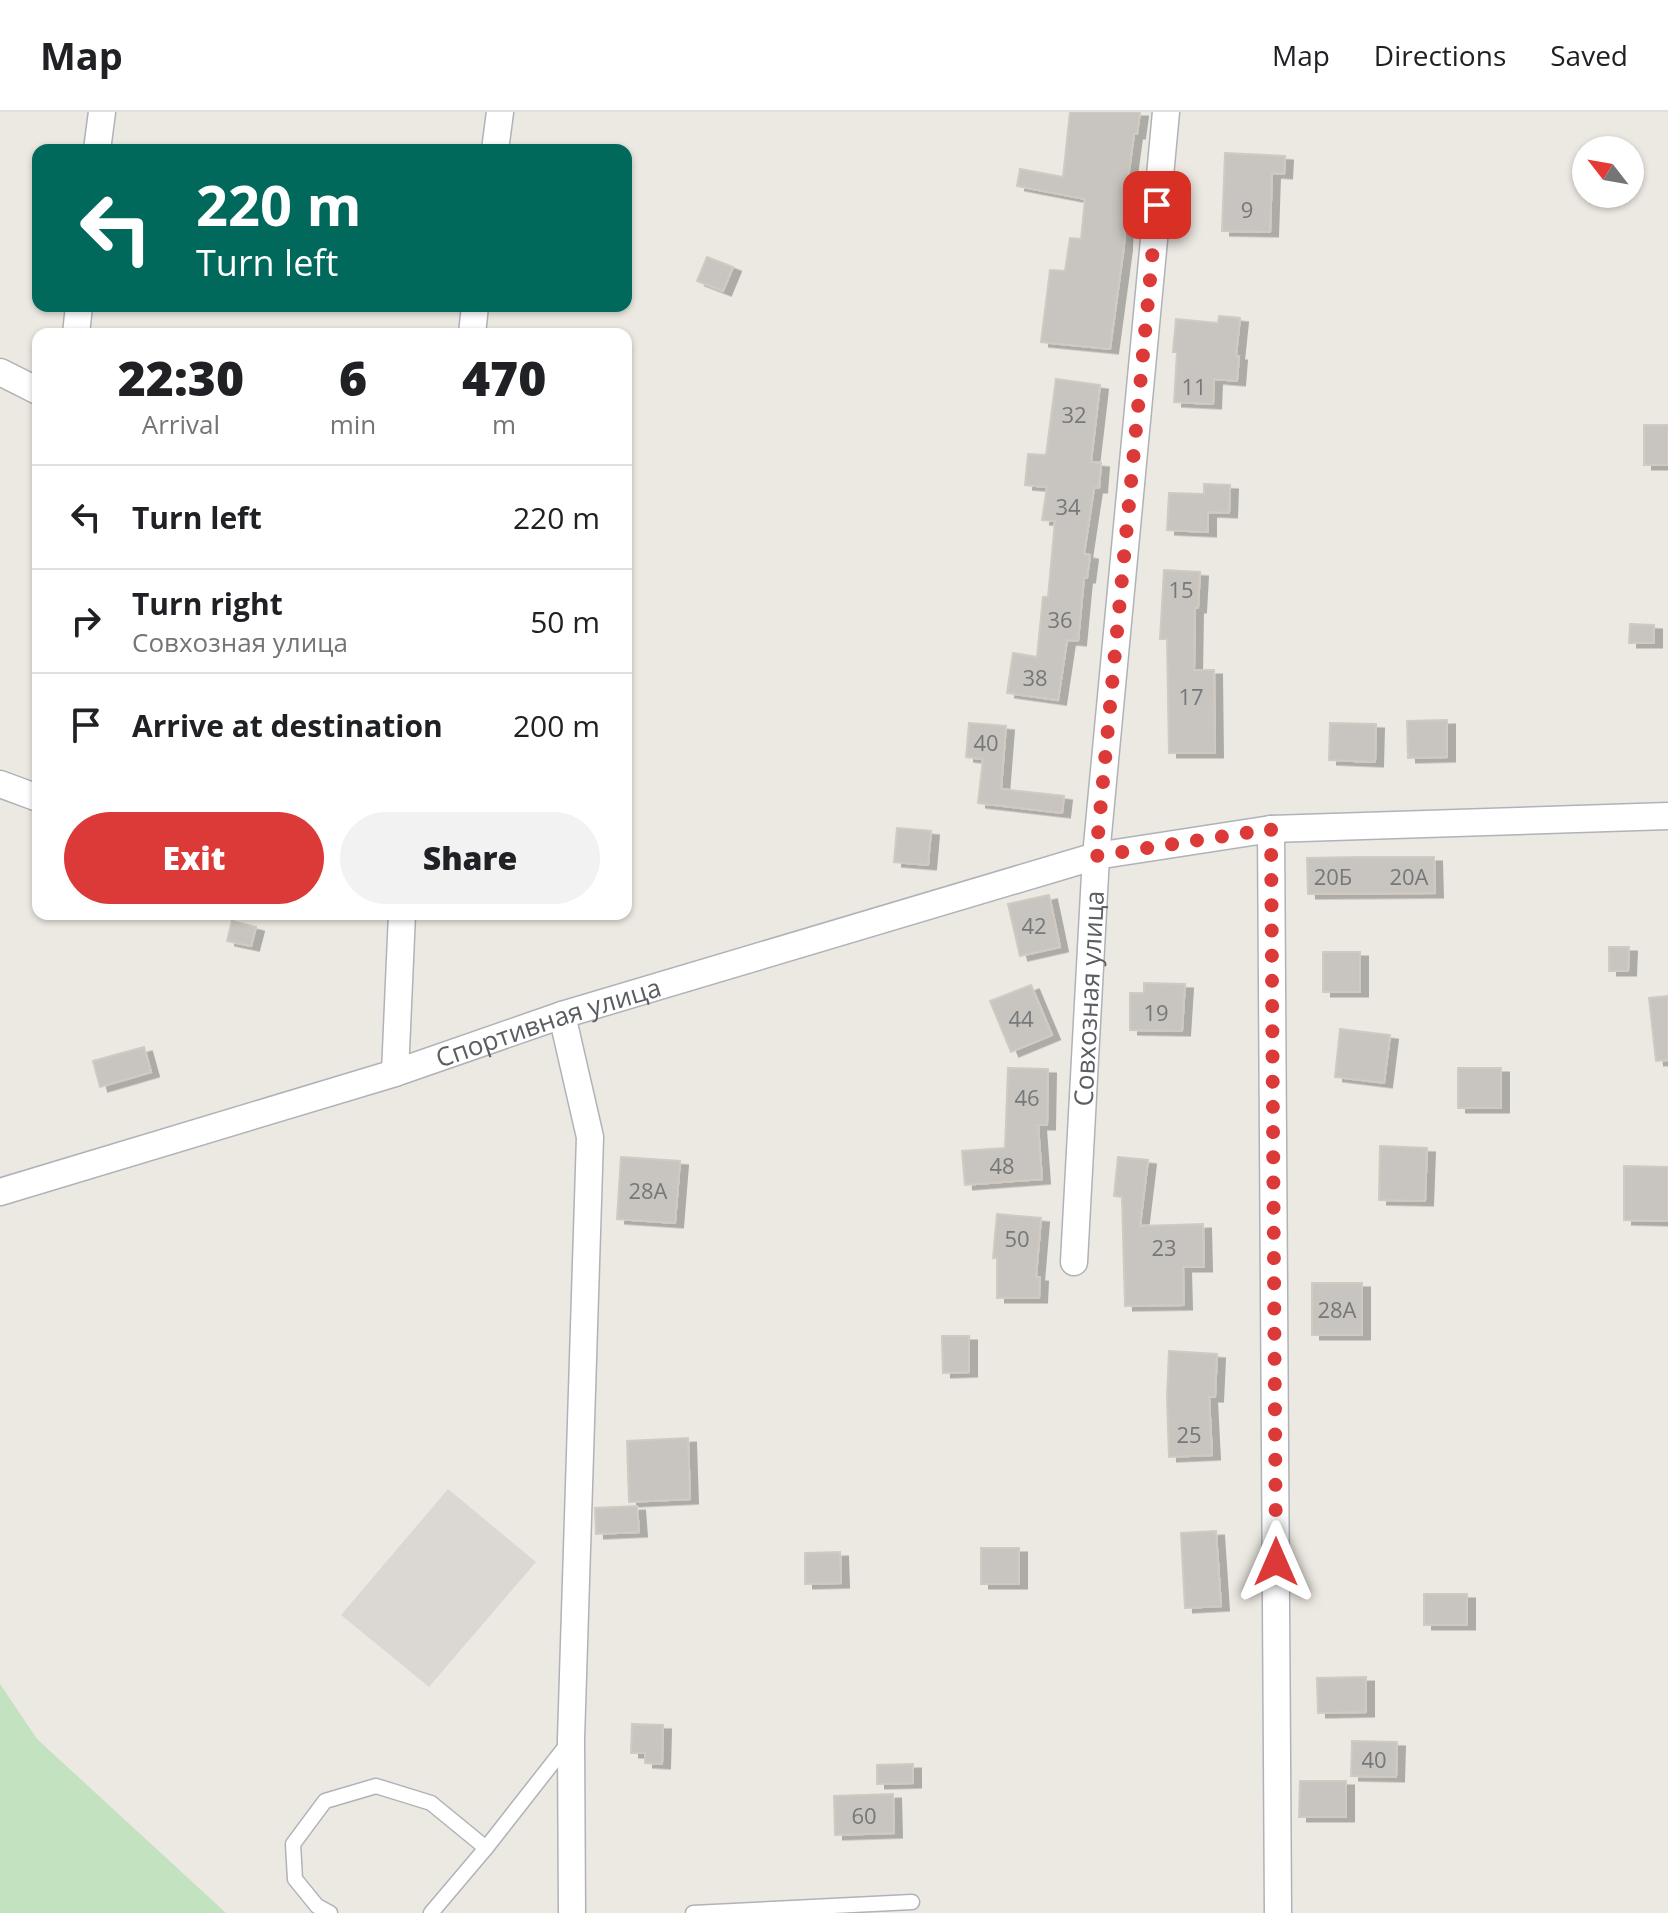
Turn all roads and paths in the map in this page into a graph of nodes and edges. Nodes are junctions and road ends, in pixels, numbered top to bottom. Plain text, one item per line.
1 (102, 112) edge
2 (500, 112) edge
3 (1166, 112) edge
4 (98, 144) edge
5 (496, 144) edge
6 (0, 372) edge
7 (32, 388) edge
8 (0, 784) edge
9 (32, 796) edge
10 (1668, 816) edge
11 (1271, 829) junction
12 (1096, 856) junction
13 (402, 920) edge
14 (562, 1015) junction
15 (395, 1073) junction
16 (2, 1190) edge
17 (1074, 1262) dead end
18 (571, 1739) junction
19 (486, 1848) junction
20 (912, 1902) dead end
21 (330, 1913) edge
22 (431, 1913) edge
23 (572, 1913) edge
24 (693, 1913) edge
25 (1278, 1913) edge

1 - 4 street
2 - 5 street
3 - 12 street, Совхозная улица
6 - 7 street
8 - 9 street
10 - 11 street, Спортивная улица
11 - 12 street, Спортивная улица
11 - 25 street
12 - 14 street, Спортивная улица
12 - 17 street, Совхозная улица
13 - 15 street
14 - 15 street, Спортивная улица
14 - 18 street
15 - 16 street, Спортивная улица
18 - 19 lane
18 - 23 street
19 - 21 lane
19 - 22 lane
20 - 24 lane

